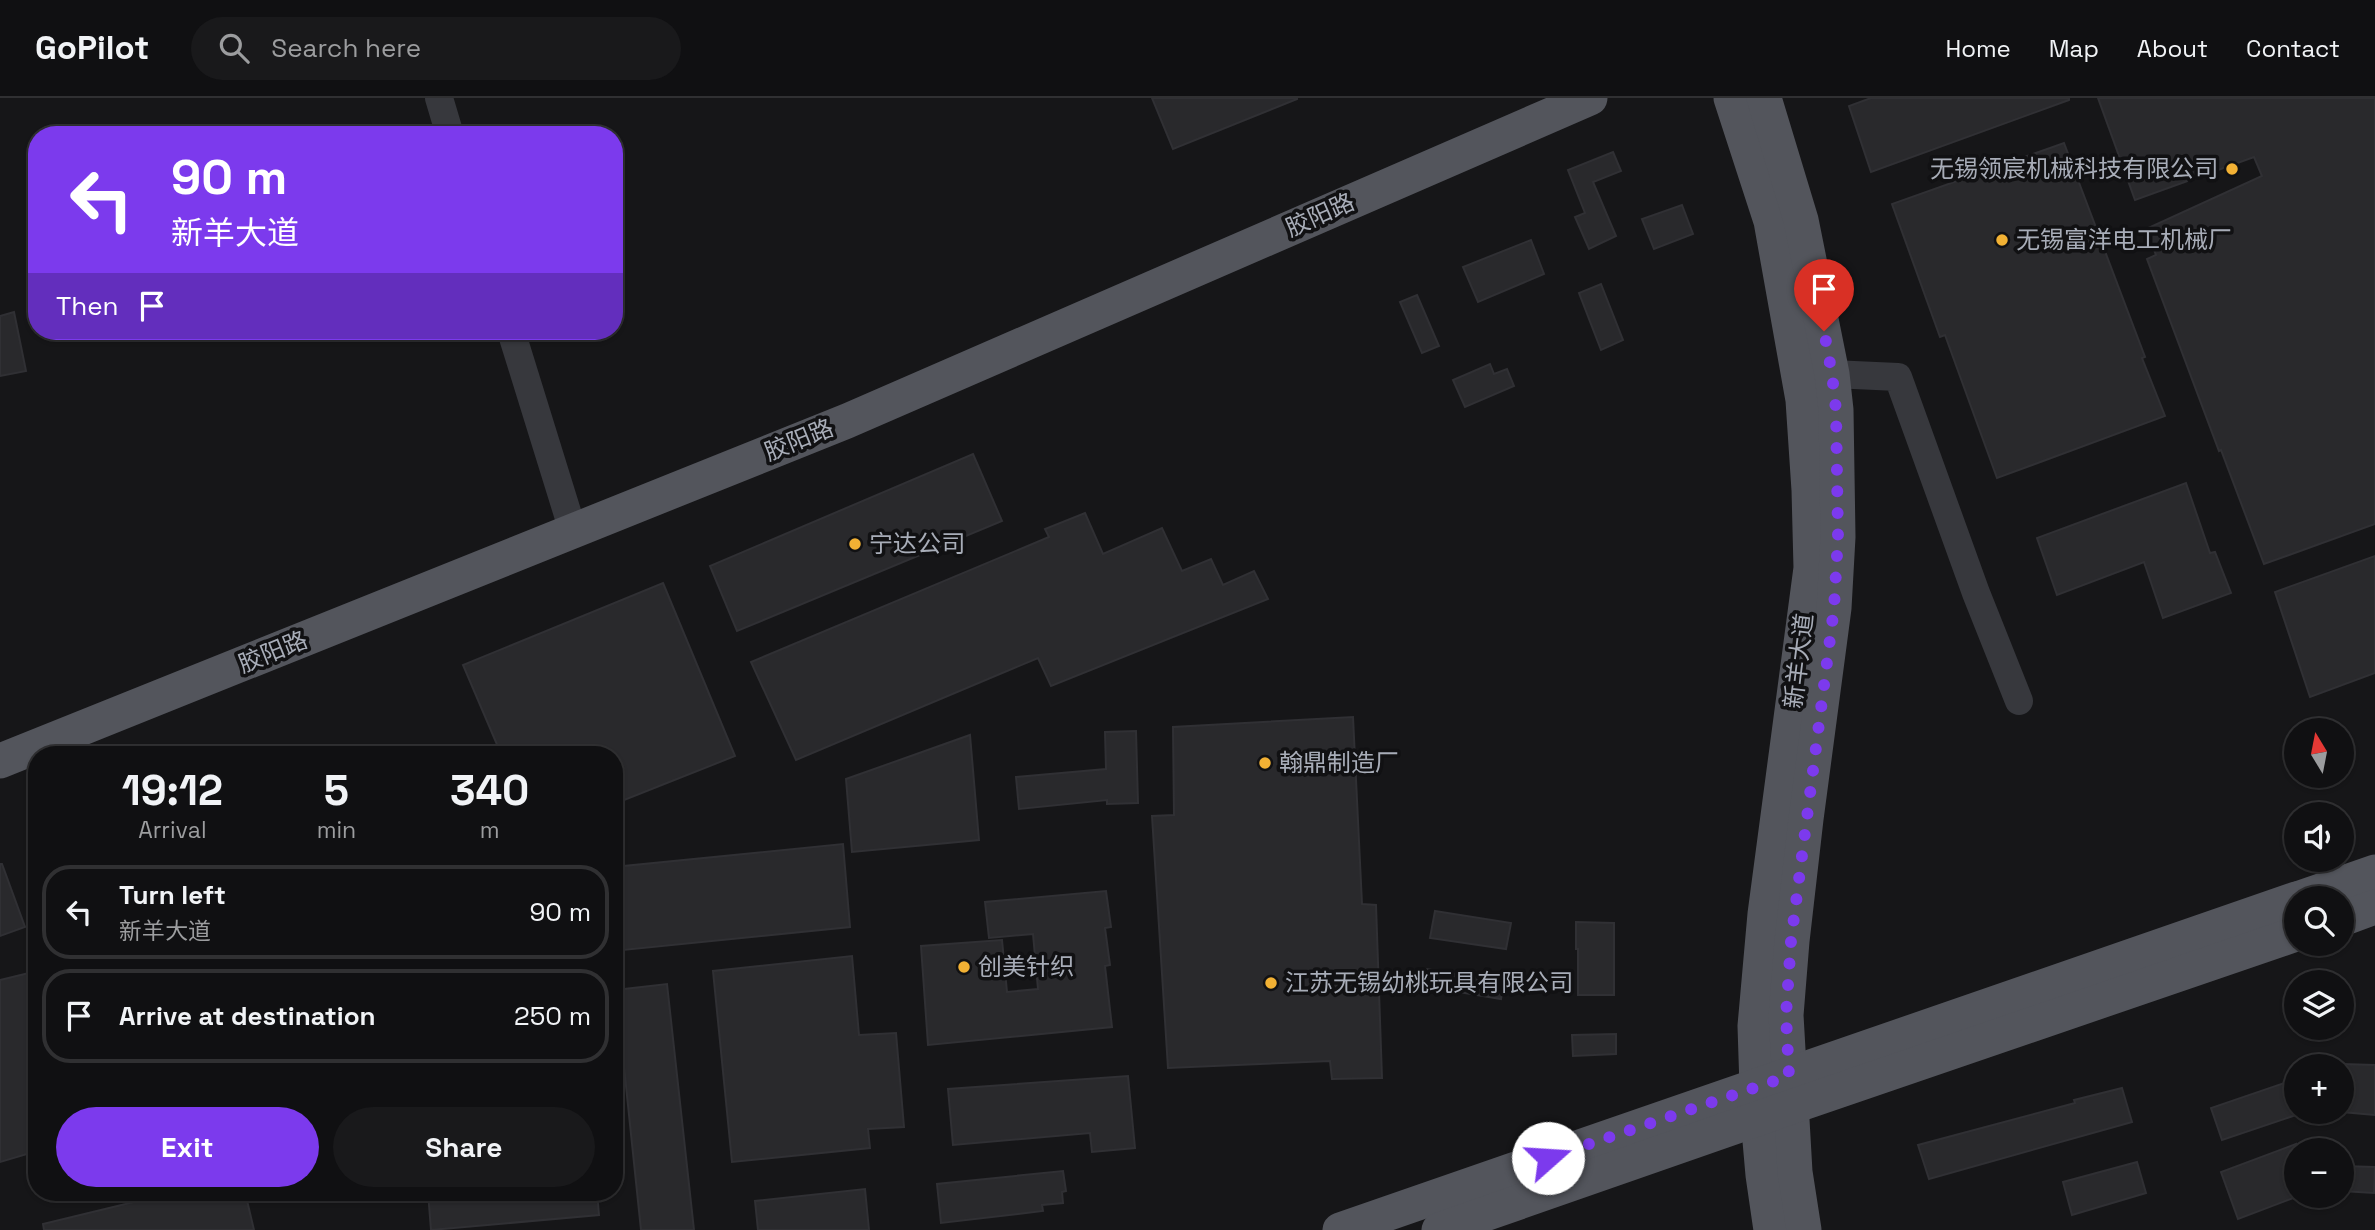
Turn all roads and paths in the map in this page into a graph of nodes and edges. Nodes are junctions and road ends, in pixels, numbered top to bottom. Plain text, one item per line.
1 (439, 98) edge
2 (1590, 98) edge
3 (1731, 98) edge
4 (1764, 98) edge
5 (447, 126) edge
6 (514, 340) edge
7 (1832, 374) junction
8 (573, 531) junction
9 (2019, 701) dead end
10 (37, 746) edge
11 (28, 750) edge
12 (0, 761) edge
13 (2375, 872) edge
14 (2334, 886) edge
15 (2284, 903) edge
16 (2375, 907) edge
17 (2354, 915) edge
18 (2284, 938) edge
19 (1790, 1091) junction
20 (1757, 1102) junction
21 (1340, 1230) edge
22 (1439, 1230) edge
23 (1771, 1230) edge
24 (1804, 1230) edge

1 - 5 street
2 - 8 main road, 胶阳路
3 - 20 main road, 新羊大道
4 - 7 main road, 新羊大道
6 - 8 street
7 - 9 street
7 - 19 main road, 新羊大道
8 - 10 main road, 胶阳路
11 - 12 main road, 胶阳路
13 - 14 main road
15 - 19 main road
16 - 17 main road
18 - 19 main road
19 - 20 main road
19 - 24 main road, 新羊大道
20 - 21 main road
20 - 22 main road
20 - 23 main road, 新羊大道

